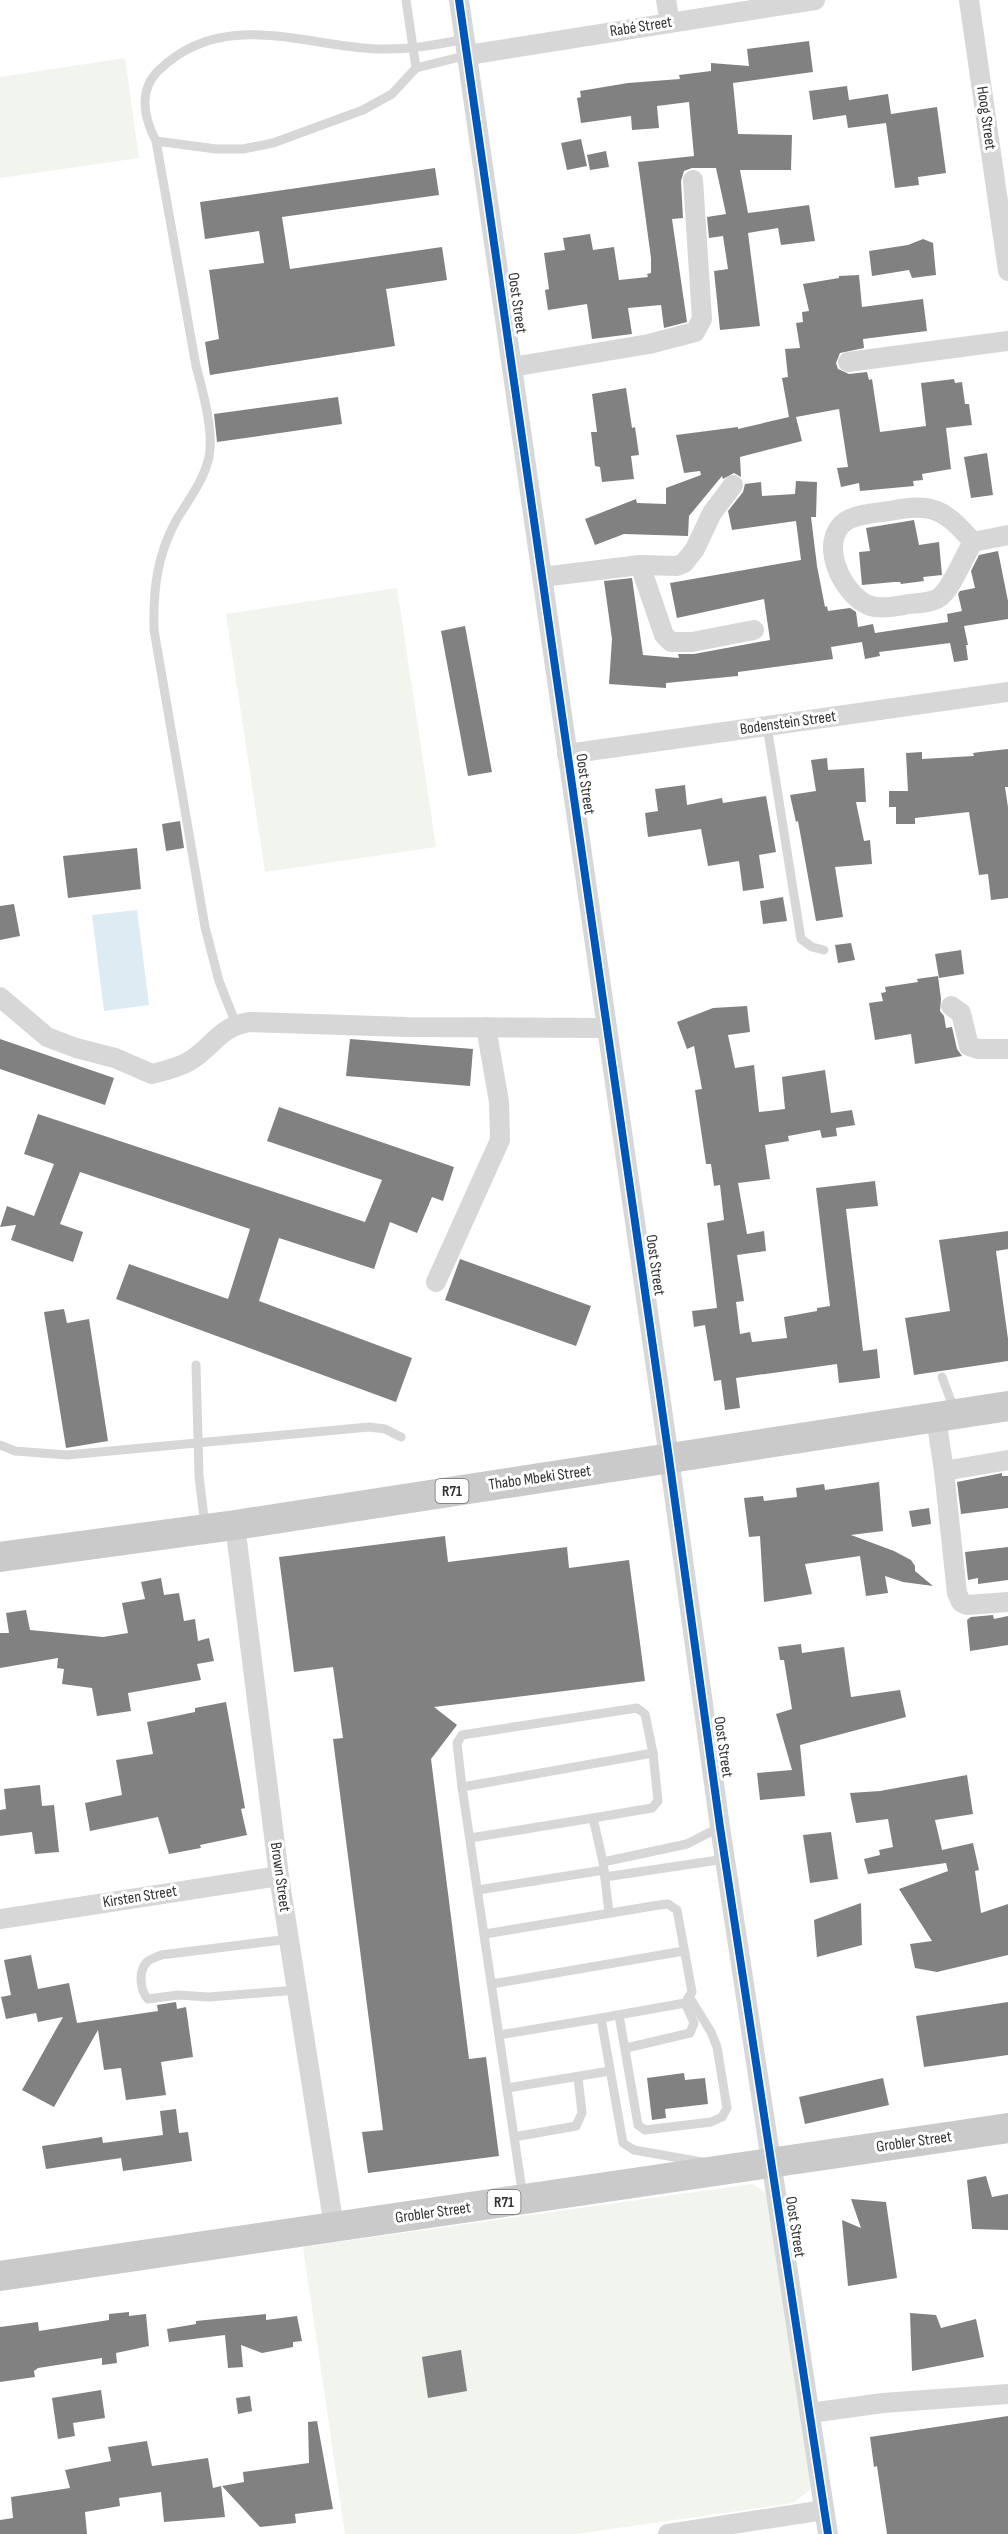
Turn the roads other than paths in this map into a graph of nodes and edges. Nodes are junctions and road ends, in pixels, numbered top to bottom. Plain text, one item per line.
1 (405, 0) edge
2 (459, 0) edge
3 (666, 0) edge
4 (815, 0) edge
5 (969, 0) edge
6 (772, 3) edge
7 (670, 23) junction
8 (412, 47) junction
9 (466, 47) junction
10 (416, 68) junction
11 (156, 141) junction
12 (1001, 174) edge
13 (693, 180) dead end
14 (1008, 271) edge
15 (1008, 341) edge
16 (848, 362) dead end
17 (512, 367) junction
18 (733, 485) dead end
19 (1008, 535) edge
20 (973, 542) junction
21 (639, 565) junction
22 (542, 577) junction
23 (754, 630) dead end
24 (1008, 692) edge
25 (767, 726) junction
26 (567, 754) junction
27 (825, 950) dead end
28 (0, 998) edge
29 (951, 1005) dead end
30 (236, 1024) junction
31 (486, 1027) junction
32 (607, 1028) junction
33 (1008, 1049) edge
34 (436, 1282) dead end
35 (196, 1365) dead end
36 (942, 1377) dead end
37 (1008, 1406) edge
38 (946, 1416) junction
39 (401, 1437) dead end
40 (199, 1442) junction
41 (0, 1445) edge
42 (669, 1458) junction
43 (1008, 1460) edge
44 (944, 1471) junction
45 (235, 1525) junction
46 (206, 1528) junction
47 (0, 1557) edge
48 (1008, 1602) edge
49 (653, 1753) junction
50 (462, 1787) junction
51 (593, 1818) junction
52 (720, 1827) junction
53 (470, 1838) junction
54 (725, 1859) junction
55 (604, 1870) junction
56 (279, 1876) junction
57 (478, 1890) junction
58 (609, 1913) junction
59 (0, 1919) edge
60 (485, 1934) junction
61 (289, 1939) junction
62 (684, 1951) junction
63 (492, 1984) junction
64 (297, 1990) junction
65 (687, 2000) junction
66 (619, 2015) junction
67 (601, 2018) junction
68 (499, 2035) junction
69 (626, 2048) junction
70 (610, 2071) junction
71 (578, 2078) junction
72 (507, 2088) junction
73 (1008, 2128) edge
74 (514, 2137) junction
75 (772, 2163) junction
76 (739, 2168) junction
77 (523, 2200) junction
78 (334, 2227) junction
79 (0, 2276) edge
80 (1008, 2394) edge
81 (810, 2413) junction
82 (824, 2510) junction
83 (668, 2534) edge
84 (828, 2534) edge

1 - 8 lane
2 - 9 street, Oost Street
3 - 7 street
4 - 6 street, Rabé Street
5 - 12 street, Hoog Street
6 - 7 street, Rabé Street
7 - 9 street, Rabé Street
8 - 9 lane
8 - 10 lane
8 - 11 lane
9 - 10 lane
9 - 17 street, Oost Street
10 - 11 lane
11 - 30 lane
12 - 14 street, Hoog Street
13 - 17 street
15 - 16 street
17 - 22 street, Oost Street
18 - 21 street
19 - 20 street
20 - 20 street
21 - 22 street
21 - 23 street
22 - 26 street, Oost Street
24 - 25 street, Bodenstein Street
25 - 26 street, Bodenstein Street
25 - 27 lane
26 - 32 street, Oost Street
28 - 30 street
29 - 33 street
30 - 31 street
31 - 32 street
31 - 34 street
32 - 42 street, Oost Street
35 - 40 lane
36 - 38 lane
37 - 38 main road, Thabo Mbeki Street / R71
38 - 42 main road, Thabo Mbeki Street / R71
38 - 44 street
39 - 40 lane
40 - 41 lane
40 - 46 lane
42 - 45 main road, Thabo Mbeki Street / R71
42 - 52 street, Oost Street
43 - 44 street
44 - 48 street
45 - 46 main road, Thabo Mbeki Street / R71
45 - 56 street, Brown Street
46 - 47 main road, Thabo Mbeki Street / R71
49 - 50 lane
49 - 50 lane
49 - 51 lane
50 - 53 lane
51 - 53 lane
51 - 55 lane
52 - 54 street, Oost Street
52 - 55 lane
53 - 57 lane
54 - 55 lane
54 - 75 street, Oost Street
55 - 57 lane
55 - 58 lane
56 - 59 street, Kirsten Street
56 - 61 street, Brown Street
57 - 60 lane
58 - 60 lane
58 - 62 lane
60 - 63 lane
61 - 64 street, Brown Street
61 - 64 lane
62 - 63 lane
62 - 65 lane
63 - 68 lane
64 - 78 street, Brown Street
65 - 66 lane
65 - 69 lane
65 - 69 lane
66 - 67 lane
66 - 69 lane
67 - 68 lane
67 - 70 lane
68 - 72 lane
70 - 71 lane
70 - 76 lane
71 - 72 lane
71 - 74 lane
72 - 74 lane
73 - 75 main road, Grobler Street / R71
74 - 77 lane
75 - 76 main road, Grobler Street / R71
75 - 81 street, Oost Street
76 - 77 main road, Grobler Street / R71
77 - 78 main road, Grobler Street / R71
78 - 79 main road, Grobler Street / R71
80 - 81 street
81 - 82 street, Oost Street
82 - 83 street
82 - 84 street, Oost Street

